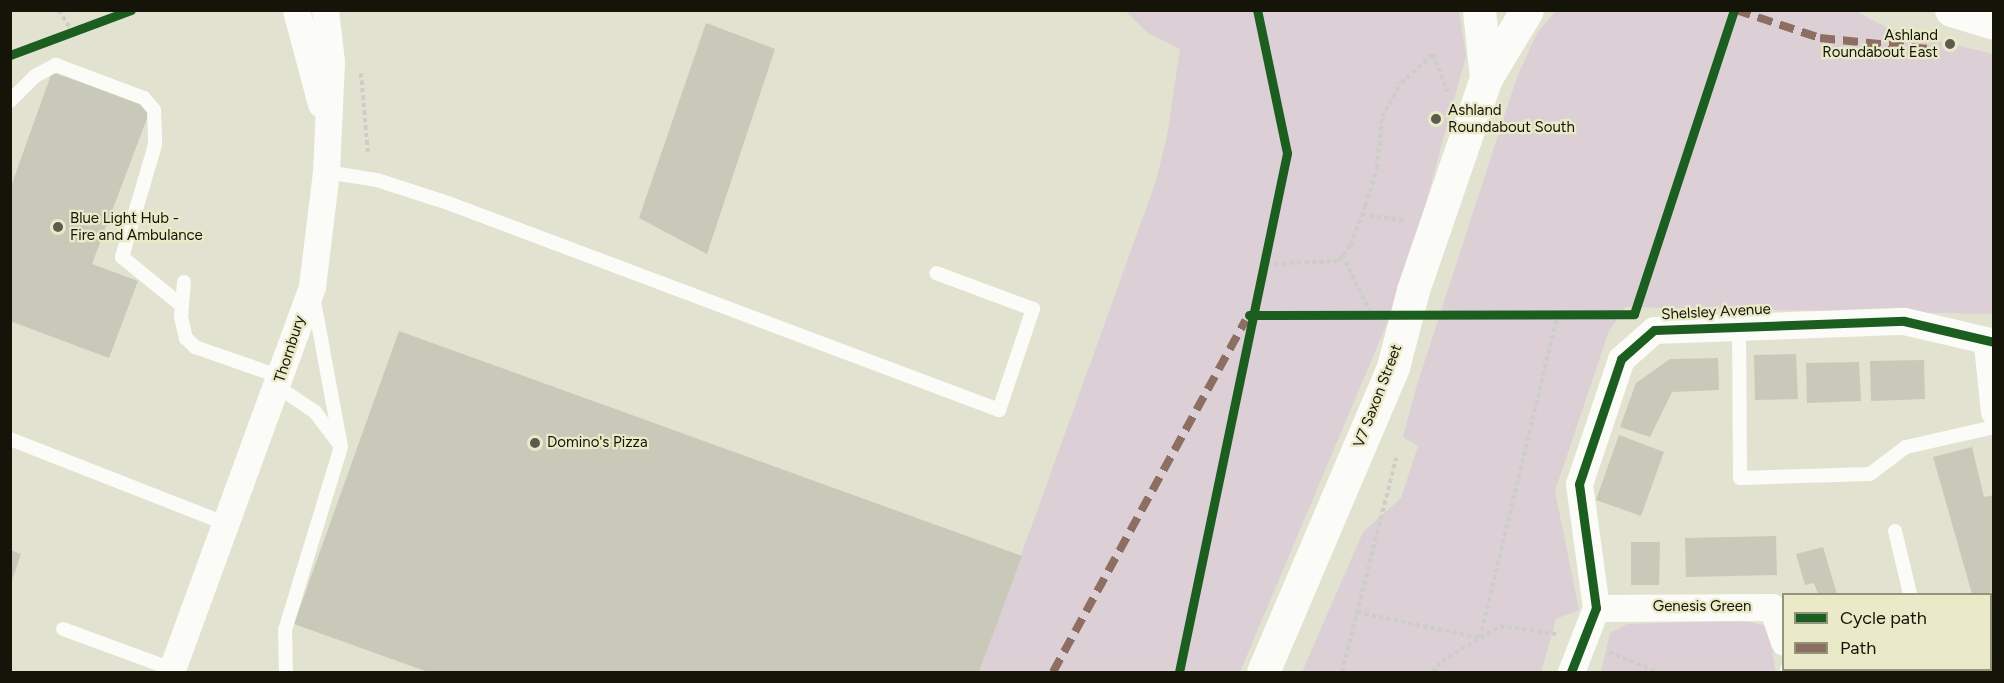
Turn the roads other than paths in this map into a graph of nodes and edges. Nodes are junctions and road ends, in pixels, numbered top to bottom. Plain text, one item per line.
1 (296, 10) edge
2 (325, 10) edge
3 (1479, 10) edge
4 (1527, 10) edge
5 (1951, 10) edge
6 (1994, 23) edge
7 (1486, 78) junction
8 (10, 100) edge
9 (325, 116) junction
10 (326, 172) junction
11 (936, 273) dead end
12 (184, 282) dead end
13 (312, 286) junction
14 (182, 306) junction
15 (1739, 326) junction
16 (1990, 344) edge
17 (280, 382) junction
18 (1994, 412) edge
19 (1994, 427) edge
20 (10, 439) edge
21 (341, 447) junction
22 (227, 524) junction
23 (1895, 531) dead end
24 (1910, 593) edge
25 (1596, 608) junction
26 (63, 629) dead end
27 (1782, 636) edge
28 (1576, 660) edge
29 (172, 671) edge
30 (286, 672) edge
31 (1263, 672) edge

1 - 9 street
2 - 9 street, Thornbury
3 - 7 main road, V7 Saxon Street
4 - 7 main road, V7 Saxon Street
5 - 6 main road
7 - 31 main road, V7 Saxon Street
8 - 14 lane
9 - 10 street, Thornbury
10 - 11 lane
10 - 13 street, Thornbury
12 - 14 lane
13 - 17 street, Thornbury
13 - 21 lane
14 - 17 lane
15 - 16 street, Shelsley Avenue
15 - 19 lane
15 - 25 street, Shelsley Avenue
16 - 18 street
17 - 21 lane
17 - 22 street, Thornbury
20 - 22 lane
21 - 30 lane
22 - 29 street, Thornbury
23 - 24 lane
25 - 27 street, Genesis Green
25 - 28 street, Shelsley Avenue
26 - 29 lane

